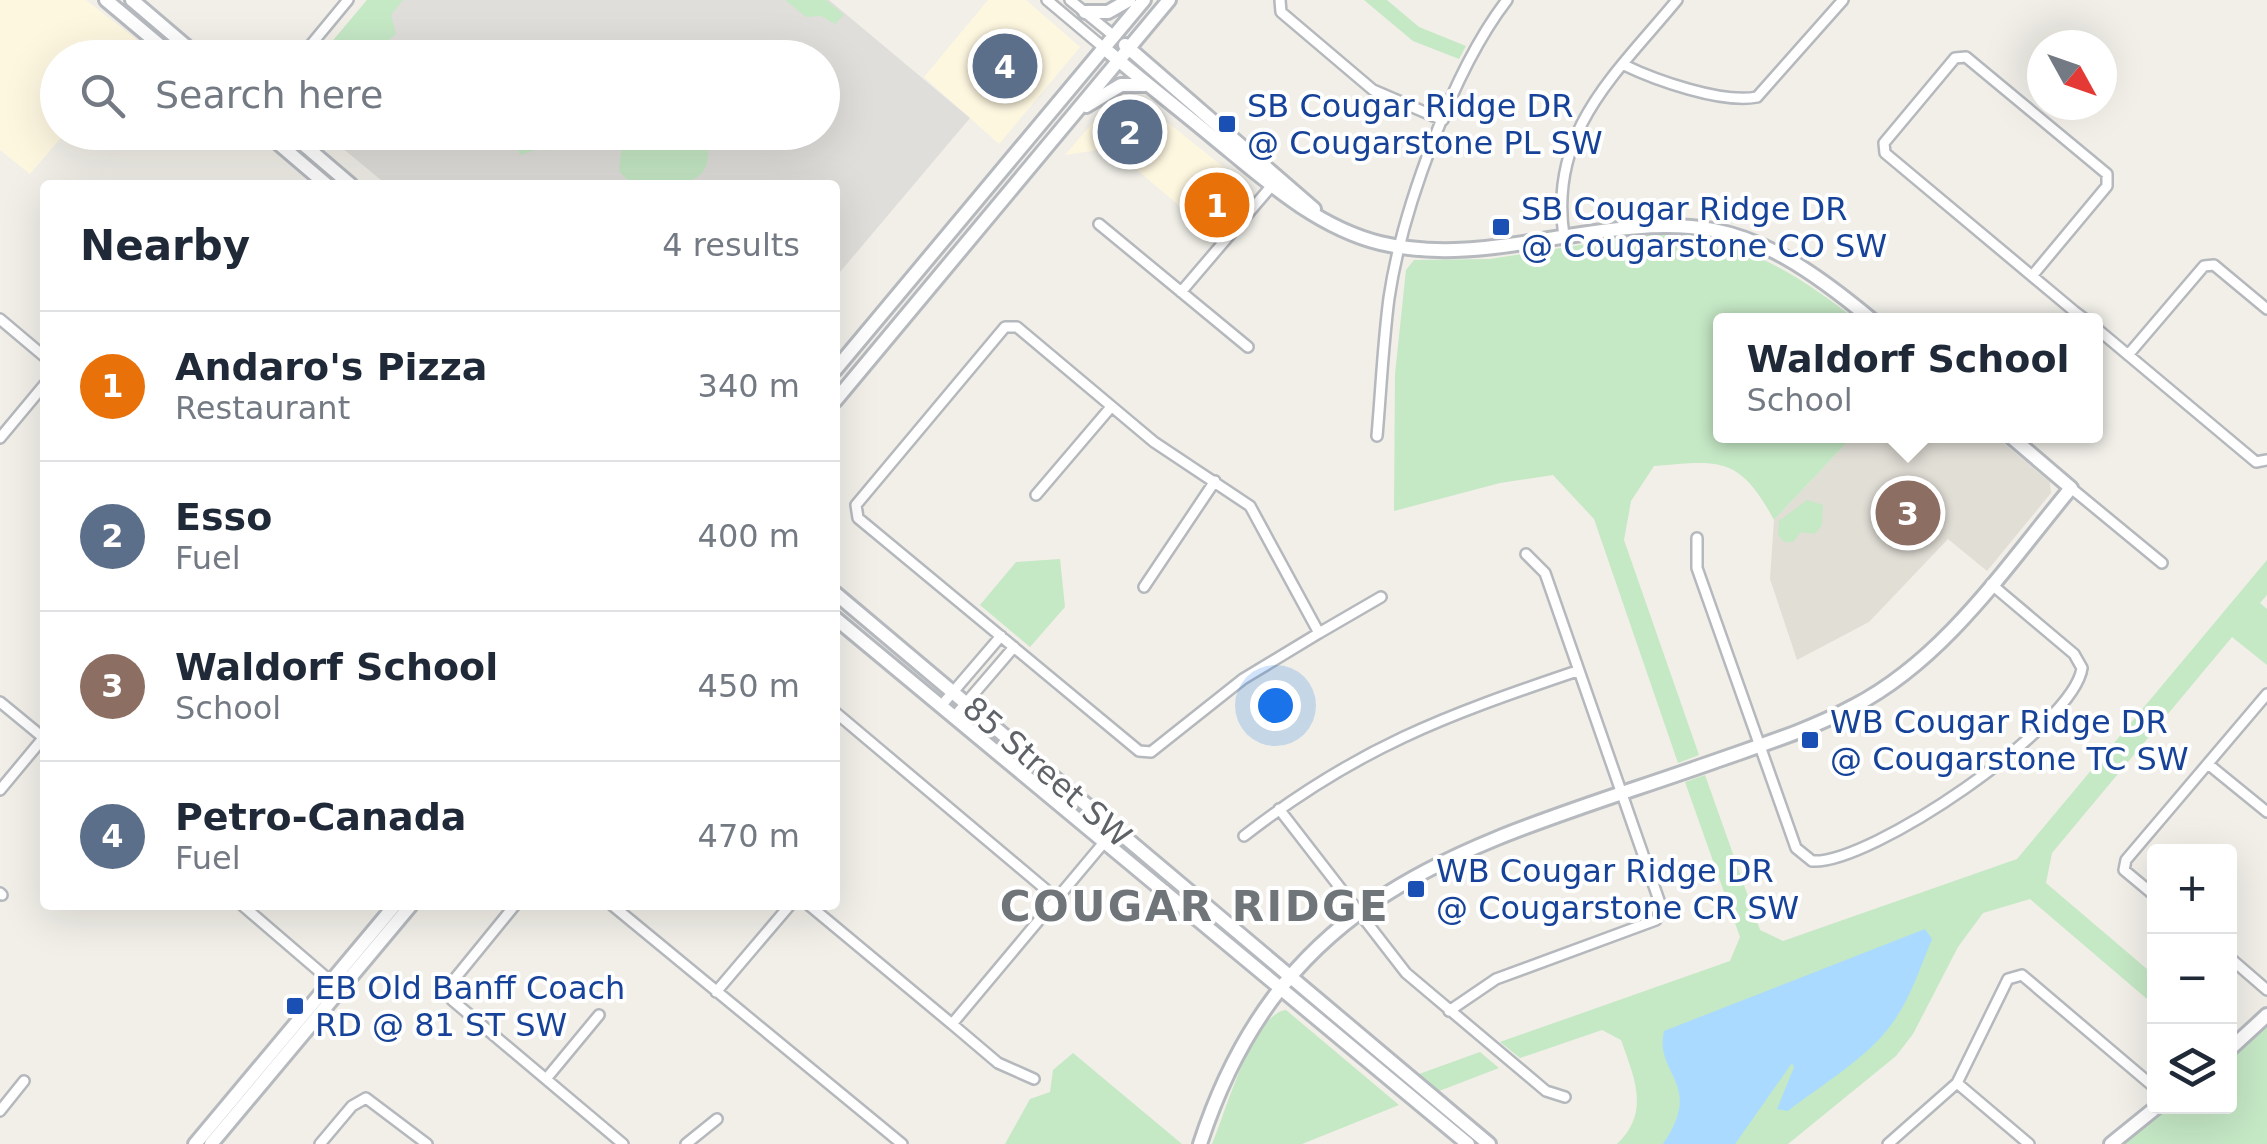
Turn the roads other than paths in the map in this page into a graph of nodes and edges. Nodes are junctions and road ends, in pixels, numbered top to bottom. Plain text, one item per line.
1 (106, 0) edge
2 (132, 0) edge
3 (348, 0) edge
4 (1047, 0) edge
5 (1070, 0) edge
6 (1130, 0) edge
7 (1144, 0) edge
8 (1169, 0) edge
9 (1280, 0) edge
10 (1506, 0) edge
11 (1677, 0) edge
12 (1842, 0) edge
13 (1084, 12) junction
14 (1114, 36) junction
15 (154, 40) edge
16 (179, 40) edge
17 (315, 40) edge
18 (1104, 48) junction
19 (1128, 48) junction
20 (1118, 60) junction
21 (1624, 65) junction
22 (1148, 85) junction
23 (1073, 114) junction
24 (1442, 120) junction
25 (1219, 134) junction
26 (286, 150) edge
27 (310, 150) edge
28 (320, 180) edge
29 (345, 180) edge
30 (1275, 182) junction
31 (1099, 224) dead end
32 (1564, 236) junction
33 (1400, 246) junction
34 (2032, 276) junction
35 (1182, 292) junction
36 (2267, 309) edge
37 (2074, 311) joint
38 (1863, 313) edge
39 (2077, 313) edge
40 (0, 319) edge
41 (2103, 334) edge
42 (1248, 347) dead end
43 (40, 353) edge
44 (2128, 354) junction
45 (840, 364) edge
46 (40, 390) edge
47 (840, 395) edge
48 (1111, 407) junction
49 (1377, 436) dead end
50 (0, 438) edge
51 (2018, 443) edge
52 (2267, 460) edge
53 (1214, 481) junction
54 (2071, 488) junction
55 (1036, 495) dead end
56 (1697, 538) dead end
57 (1526, 554) dead end
58 (2162, 563) dead end
59 (1991, 584) junction
60 (1144, 587) dead end
61 (840, 597) edge
62 (1382, 598) dead end
63 (840, 622) edge
64 (1319, 633) junction
65 (1001, 636) junction
66 (1014, 647) junction
67 (1577, 671) junction
68 (953, 691) junction
69 (2267, 694) edge
70 (0, 702) edge
71 (966, 702) junction
72 (941, 706) junction
73 (840, 716) edge
74 (954, 716) junction
75 (40, 735) edge
76 (40, 743) edge
77 (1759, 746) junction
78 (2208, 764) junction
79 (0, 790) edge
80 (1622, 793) junction
81 (1278, 809) junction
82 (2267, 812) edge
83 (1114, 830) junction
84 (1244, 836) dead end
85 (1104, 842) junction
86 (2147, 889) edge
87 (1057, 899) junction
88 (248, 910) edge
89 (391, 910) edge
90 (406, 910) edge
91 (510, 910) edge
92 (618, 910) edge
93 (786, 910) edge
94 (816, 910) edge
95 (1357, 913) junction
96 (2237, 964) edge
97 (1290, 976) junction
98 (336, 986) junction
99 (1279, 990) junction
100 (2267, 990) edge
101 (716, 992) junction
102 (1449, 1011) junction
103 (600, 1015) dead end
104 (2267, 1015) edge
105 (952, 1024) junction
106 (2237, 1043) edge
107 (1034, 1078) dead end
108 (546, 1079) junction
109 (2147, 1081) edge
110 (24, 1082) dead end
111 (1957, 1083) junction
112 (1565, 1097) dead end
113 (0, 1111) edge
114 (2148, 1114) edge
115 (718, 1118) dead end
116 (195, 1144) edge
117 (211, 1144) edge
118 (320, 1144) edge
119 (427, 1144) edge
120 (624, 1144) edge
121 (686, 1144) edge
122 (901, 1144) edge
123 (1200, 1144) edge
124 (1468, 1144) edge
125 (1489, 1144) edge
126 (1888, 1144) edge
127 (2030, 1144) edge
128 (2111, 1144) edge

1 - 15 street
2 - 16 street
3 - 17 street
4 - 18 street
5 - 13 street
6 - 13 street
7 - 14 street
8 - 19 street
9 - 24 street
10 - 24 street
11 - 21 street
12 - 21 street
13 - 14 street
14 - 18 street
14 - 19 street
18 - 20 street
18 - 45 street
19 - 20 street
19 - 25 street
20 - 22 street
20 - 23 street
21 - 32 street
22 - 23 street
22 - 25 street
23 - 47 street
24 - 33 street
25 - 30 street
26 - 28 street
27 - 29 street
30 - 33 street
30 - 35 street
31 - 35 street
32 - 33 street
32 - 38 street
33 - 49 street
34 - 34 street
34 - 37 street
35 - 42 street
36 - 44 street
37 - 39 street
40 - 43 street
41 - 44 street
44 - 52 street
46 - 50 street
48 - 53 street
48 - 55 street
48 - 65 street
51 - 54 street
53 - 60 street
53 - 64 street
54 - 58 street
54 - 59 street
56 - 77 street
57 - 67 street
59 - 77 street
59 - 77 street
61 - 68 street, 85 Street SW
62 - 64 street
63 - 72 street, 85 Street SW
64 - 66 street
65 - 66 street
65 - 68 street
66 - 71 street
67 - 80 street
67 - 81 street
68 - 71 street, 85 Street SW
68 - 72 street
69 - 78 street
70 - 75 street
71 - 74 street
71 - 83 street, 85 Street SW
72 - 74 street, 85 Street SW
73 - 87 street
74 - 85 street, 85 Street SW
76 - 79 street
77 - 80 street
78 - 82 street
78 - 86 street
80 - 95 street
80 - 102 street
81 - 84 street
81 - 95 street
83 - 85 street
83 - 97 street, 85 Street SW
85 - 87 street
85 - 99 street, 85 Street SW
87 - 105 street
88 - 98 street
89 - 98 street
90 - 98 street
91 - 108 street
92 - 101 street
93 - 101 street
94 - 105 street
95 - 97 street
95 - 102 street
96 - 100 street
97 - 99 street
97 - 125 street, 85 Street SW
98 - 116 street
98 - 117 street
99 - 123 street
99 - 124 street, 85 Street SW
101 - 122 street
102 - 112 street
103 - 108 street
104 - 106 street
105 - 107 street
108 - 120 street
109 - 111 street
110 - 113 street
111 - 126 street
111 - 127 street
114 - 128 street
115 - 121 street
118 - 119 street

